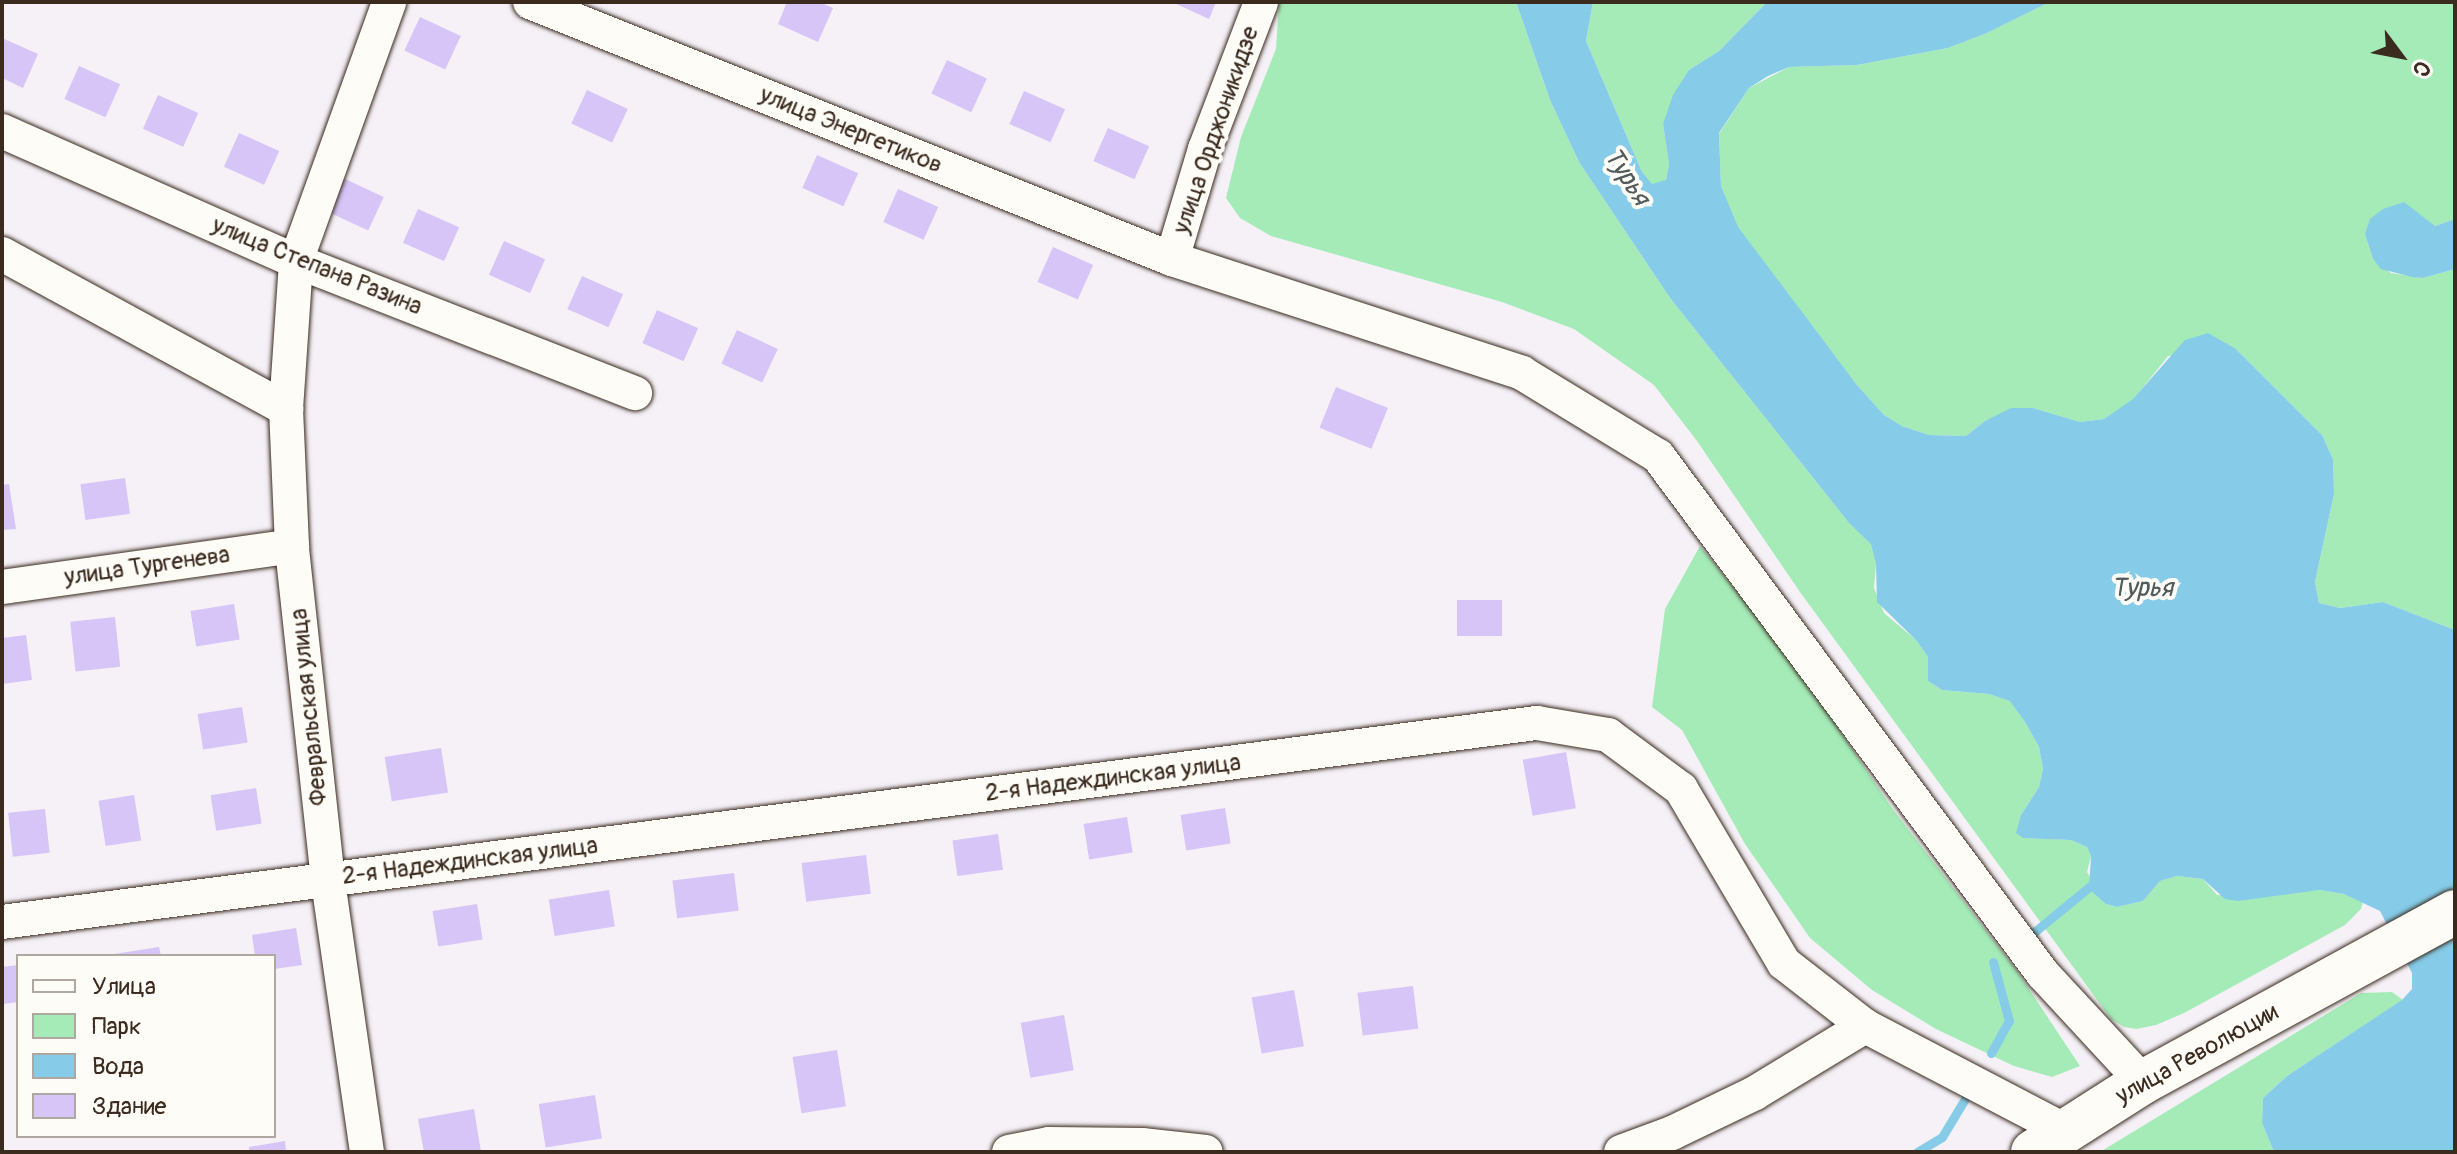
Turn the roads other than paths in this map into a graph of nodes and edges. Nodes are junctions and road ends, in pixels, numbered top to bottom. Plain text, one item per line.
1 (389, 2) edge
2 (530, 2) edge
3 (1261, 2) edge
4 (2, 131) edge
5 (2, 254) edge
6 (1172, 259) junction
7 (296, 261) junction
8 (635, 393) dead end
9 (286, 409) junction
10 (292, 546) junction
11 (2, 587) edge
12 (328, 880) junction
13 (2455, 912) edge
14 (2, 922) edge
15 (1865, 1026) junction
16 (2143, 1082) junction
17 (2049, 1141) edge
18 (367, 1152) edge
19 (1009, 1152) edge
20 (1206, 1152) edge
21 (1621, 1152) edge

1 - 7 street, Февральская улица
2 - 6 street, улица Энергетиков
3 - 6 street, улица Орджоникидзе
4 - 7 street, улица Степана Разина
5 - 9 street
6 - 16 street, улица Энергетиков
7 - 8 street, улица Степана Разина
7 - 9 street, Февральская улица
9 - 10 street, Февральская улица
10 - 11 street, улица Тургенева
10 - 12 street, Февральская улица
12 - 14 street, 2-я Надеждинская улица
12 - 15 street, 2-я Надеждинская улица
12 - 18 street, Февральская улица
13 - 16 street, улица Революции
15 - 17 street, 2-я Надеждинская улица
15 - 21 street
16 - 17 street, улица Революции
19 - 20 street

